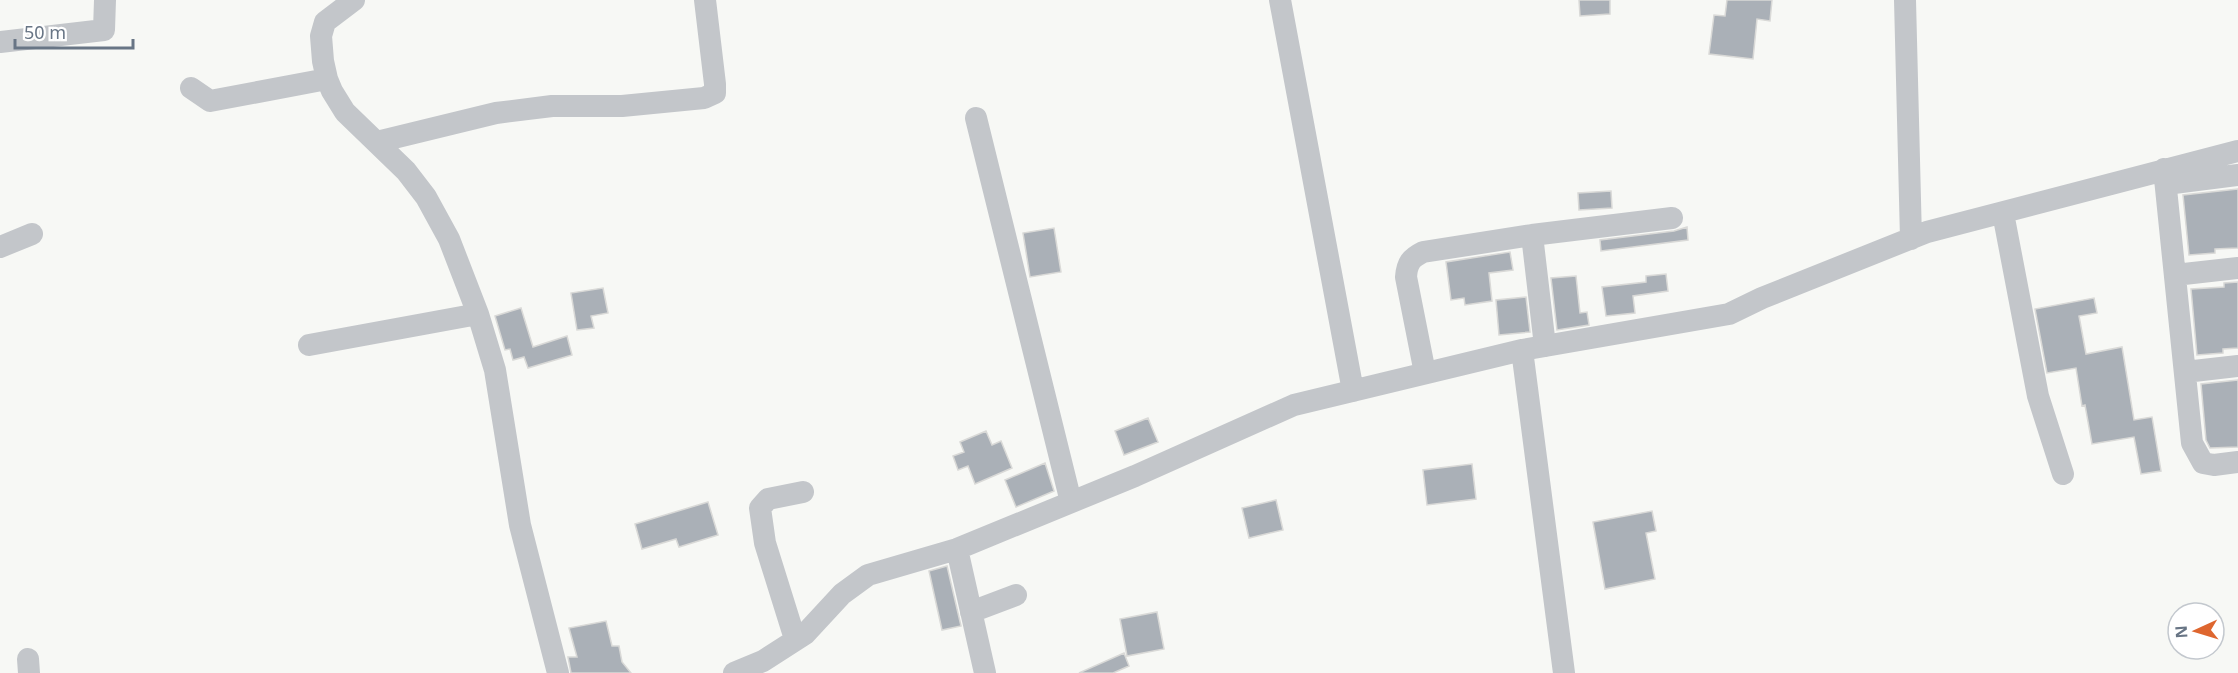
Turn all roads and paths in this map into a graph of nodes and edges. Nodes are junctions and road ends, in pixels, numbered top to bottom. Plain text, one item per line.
1 (105, 0) edge
2 (354, 0) edge
3 (705, 0) edge
4 (1280, 0) edge
5 (1905, 0) edge
6 (0, 42) edge
7 (327, 78) junction
8 (190, 88) dead end
9 (976, 117) dead end
10 (377, 142) junction
11 (2238, 151) edge
12 (2238, 175) edge
13 (2165, 177) junction
14 (2002, 213) junction
15 (1672, 218) dead end
16 (32, 234) dead end
17 (1532, 235) junction
18 (1911, 239) junction
19 (0, 247) edge
20 (2238, 268) edge
21 (2175, 275) junction
22 (478, 314) junction
23 (309, 345) dead end
24 (1545, 346) junction
25 (1522, 350) junction
26 (2238, 366) edge
27 (2184, 372) junction
28 (1425, 373) junction
29 (1353, 391) junction
30 (2238, 462) edge
31 (2064, 474) dead end
32 (803, 492) dead end
33 (1071, 502) junction
34 (957, 549) junction
35 (1016, 595) dead end
36 (971, 612) junction
37 (795, 639) junction
38 (558, 673) edge
39 (734, 673) edge
40 (985, 673) edge
41 (1564, 673) edge

1 - 6 street
2 - 7 street
3 - 10 street
4 - 29 street
5 - 18 street
7 - 8 street
7 - 10 street
9 - 33 street
10 - 22 street
11 - 13 street
12 - 13 street
13 - 14 street
13 - 21 street
14 - 18 street
14 - 31 street
15 - 17 street
16 - 19 street
17 - 24 street
17 - 28 street
18 - 24 street
20 - 21 street
21 - 27 street
22 - 23 street
22 - 38 street
24 - 25 street
25 - 28 street
25 - 41 street
26 - 27 street
27 - 30 street
28 - 29 street
29 - 33 street
32 - 37 street
33 - 34 street
34 - 36 street
34 - 37 street
35 - 36 street
36 - 40 street
37 - 39 street

